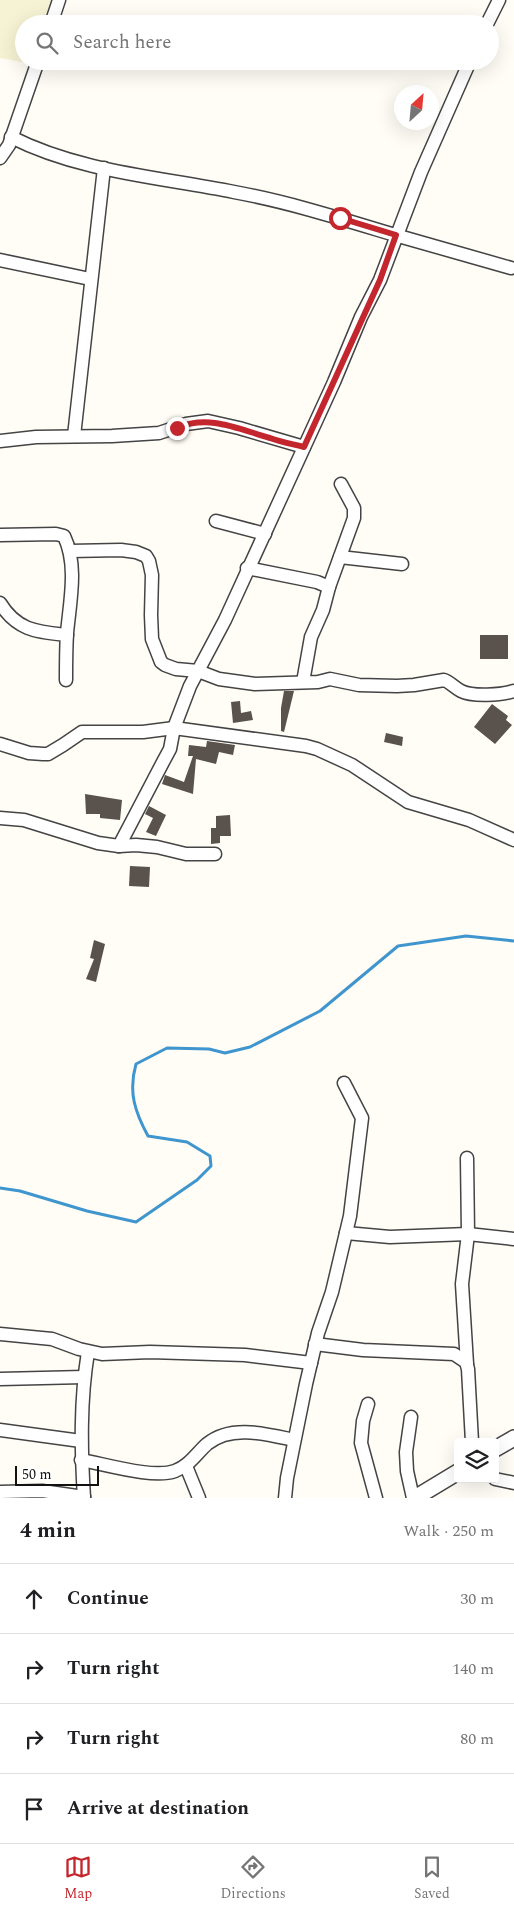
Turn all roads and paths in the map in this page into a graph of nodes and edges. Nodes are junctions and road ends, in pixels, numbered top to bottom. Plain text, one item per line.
1 (59, 0) edge
2 (499, 0) edge
3 (54, 15) edge
4 (492, 15) edge
5 (35, 70) edge
6 (466, 70) edge
7 (11, 137) junction
8 (0, 158) edge
9 (104, 168) junction
10 (396, 235) junction
11 (0, 260) edge
12 (511, 268) dead end
13 (90, 279) junction
14 (74, 436) junction
15 (0, 441) edge
16 (304, 447) junction
17 (340, 484) dead end
18 (216, 520) dead end
19 (265, 534) junction
20 (0, 535) edge
21 (70, 551) junction
22 (340, 557) junction
23 (402, 564) dead end
24 (248, 568) junction
25 (329, 587) junction
26 (0, 603) edge
27 (67, 635) junction
28 (198, 671) junction
29 (66, 680) dead end
30 (303, 682) junction
31 (514, 691) edge
32 (174, 728) junction
33 (0, 744) edge
34 (0, 818) edge
35 (514, 840) edge
36 (119, 846) junction
37 (215, 854) dead end
38 (344, 1083) dead end
39 (467, 1158) dead end
40 (346, 1233) junction
41 (468, 1234) junction
42 (514, 1239) edge
43 (0, 1334) edge
44 (315, 1344) junction
45 (88, 1352) junction
46 (311, 1363) junction
47 (467, 1364) junction
48 (84, 1378) junction
49 (0, 1379) edge
50 (368, 1404) dead end
51 (411, 1417) dead end
52 (0, 1430) edge
53 (472, 1438) edge
54 (514, 1438) edge
55 (294, 1440) junction
56 (80, 1441) junction
57 (499, 1447) edge
58 (81, 1460) junction
59 (186, 1466) junction
60 (454, 1474) edge
61 (499, 1480) edge
62 (514, 1483) edge
63 (2, 1494) edge
64 (84, 1497) edge
65 (199, 1498) edge
66 (285, 1498) edge
67 (376, 1498) edge
68 (414, 1498) edge

1 - 3 street
2 - 4 street
5 - 7 street
6 - 10 street
7 - 8 street
7 - 9 street
9 - 10 street
9 - 13 street
10 - 12 street
10 - 16 street
11 - 13 street
13 - 14 street
14 - 15 street
14 - 16 street
16 - 19 street
17 - 22 street
18 - 19 street
19 - 24 street
20 - 21 street
21 - 27 street
21 - 28 street
22 - 23 street
22 - 25 street
24 - 25 street
24 - 28 street
25 - 30 street
26 - 27 street
27 - 29 street
28 - 30 street
28 - 32 street
30 - 31 street
32 - 33 street
32 - 35 street
32 - 36 street
34 - 36 street
36 - 37 street
38 - 40 street
39 - 41 street
40 - 41 street
40 - 44 street
41 - 42 street
41 - 47 street
43 - 45 street
44 - 46 street
44 - 47 street
45 - 46 street
45 - 48 street
46 - 55 street
47 - 53 street
48 - 49 street
48 - 56 street
50 - 67 street
51 - 68 street
52 - 56 street
54 - 57 street
55 - 59 street
55 - 66 street
56 - 58 street
58 - 59 street
58 - 64 street
59 - 65 street
60 - 68 street
61 - 62 street
63 - 64 street

